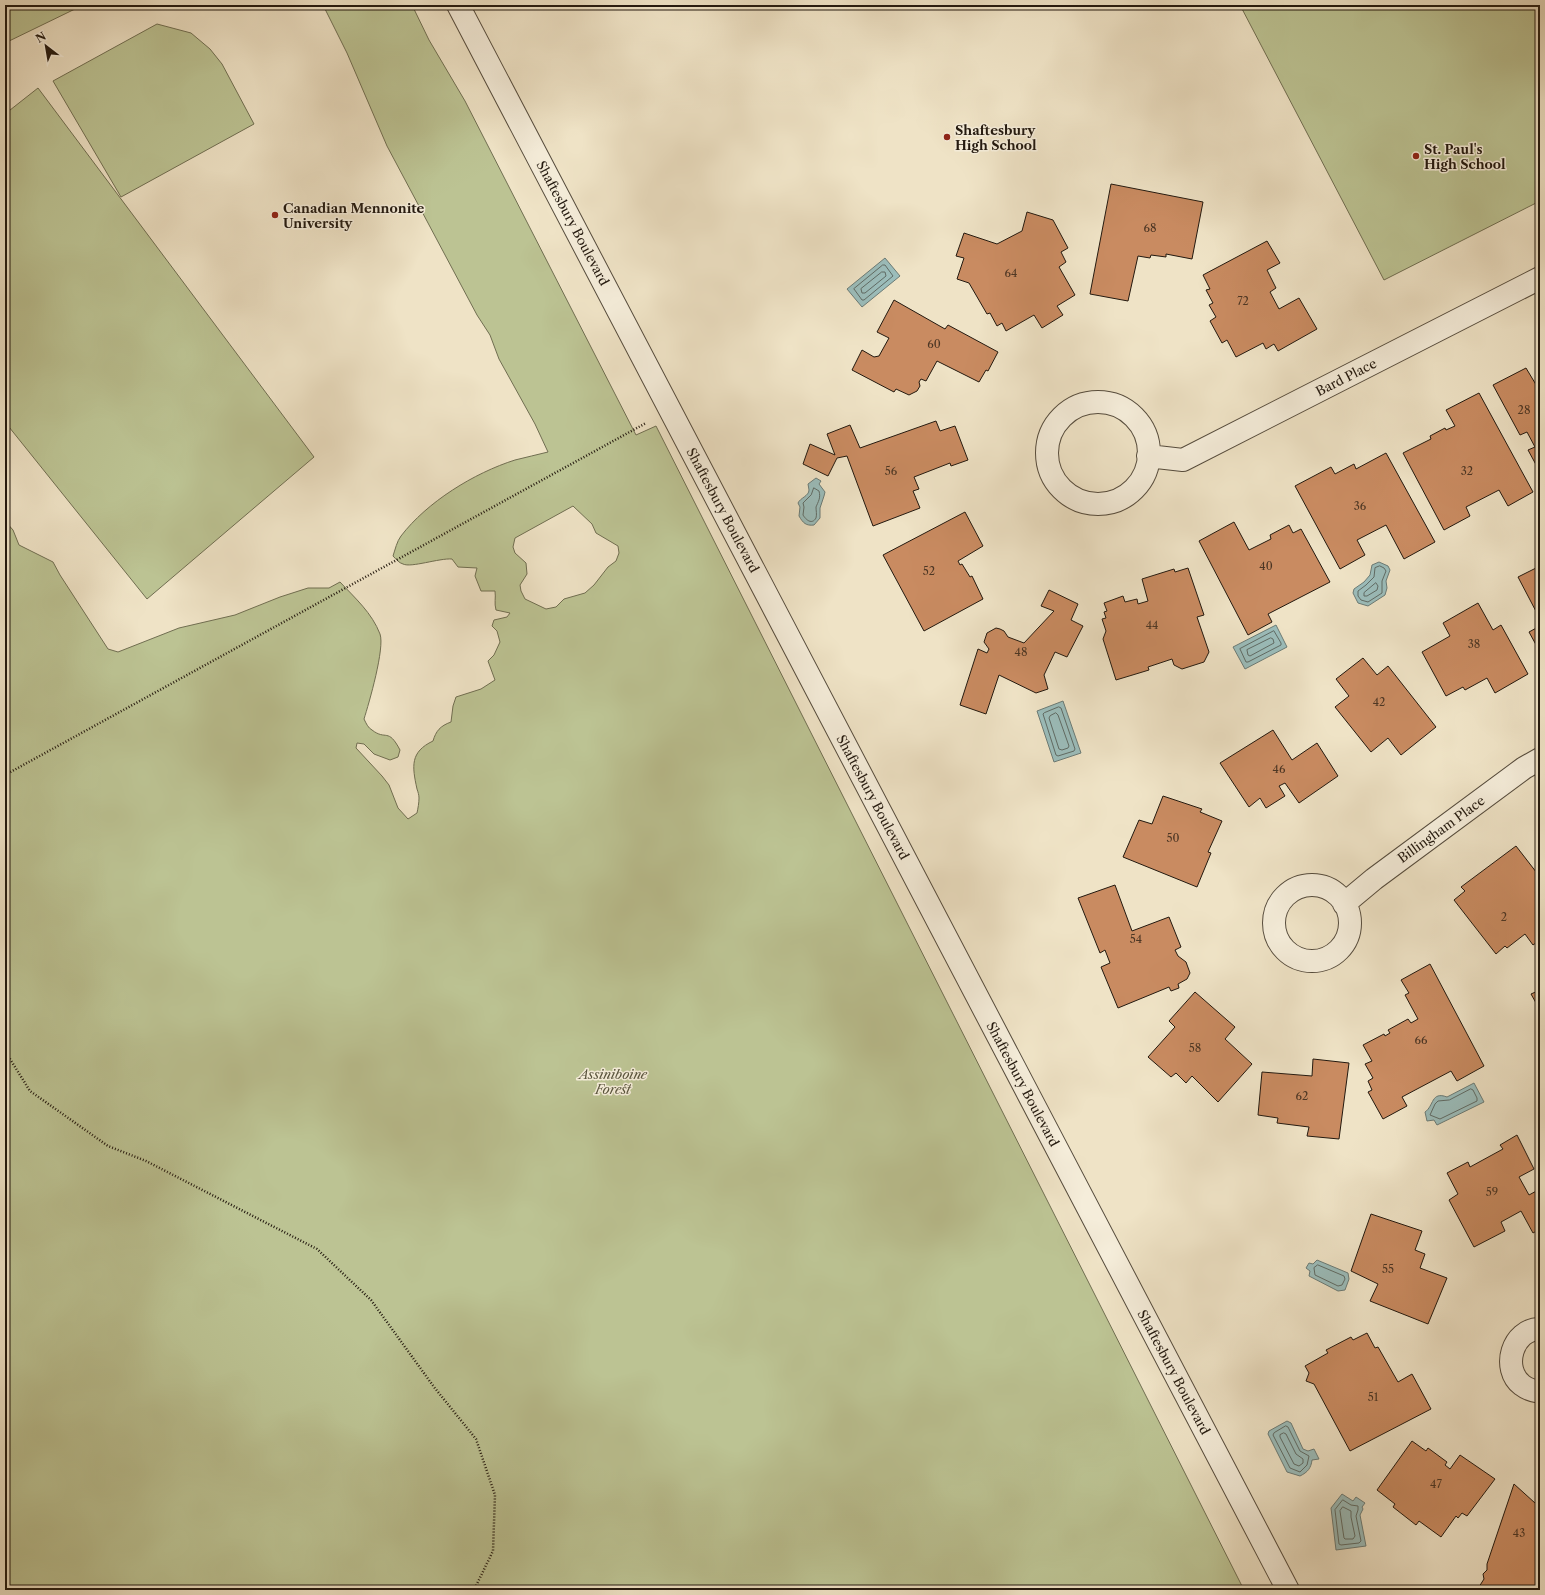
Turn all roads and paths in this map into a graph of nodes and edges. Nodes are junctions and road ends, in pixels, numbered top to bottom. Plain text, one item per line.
1 (458, 5) edge
2 (1540, 278) edge
3 (646, 423) dead end
4 (1148, 456) junction
5 (1540, 759) edge
6 (5, 775) edge
7 (1344, 904) dead end
8 (5, 1051) edge
9 (1540, 1329) edge
10 (1540, 1392) edge
11 (474, 1590) edge
12 (1288, 1590) edge

1 - 12 street, Shaftesbury Boulevard
2 - 4 street, Bard Place
3 - 6 path
4 - 4 street
5 - 7 street, Billingham Place
8 - 11 path
9 - 10 street

